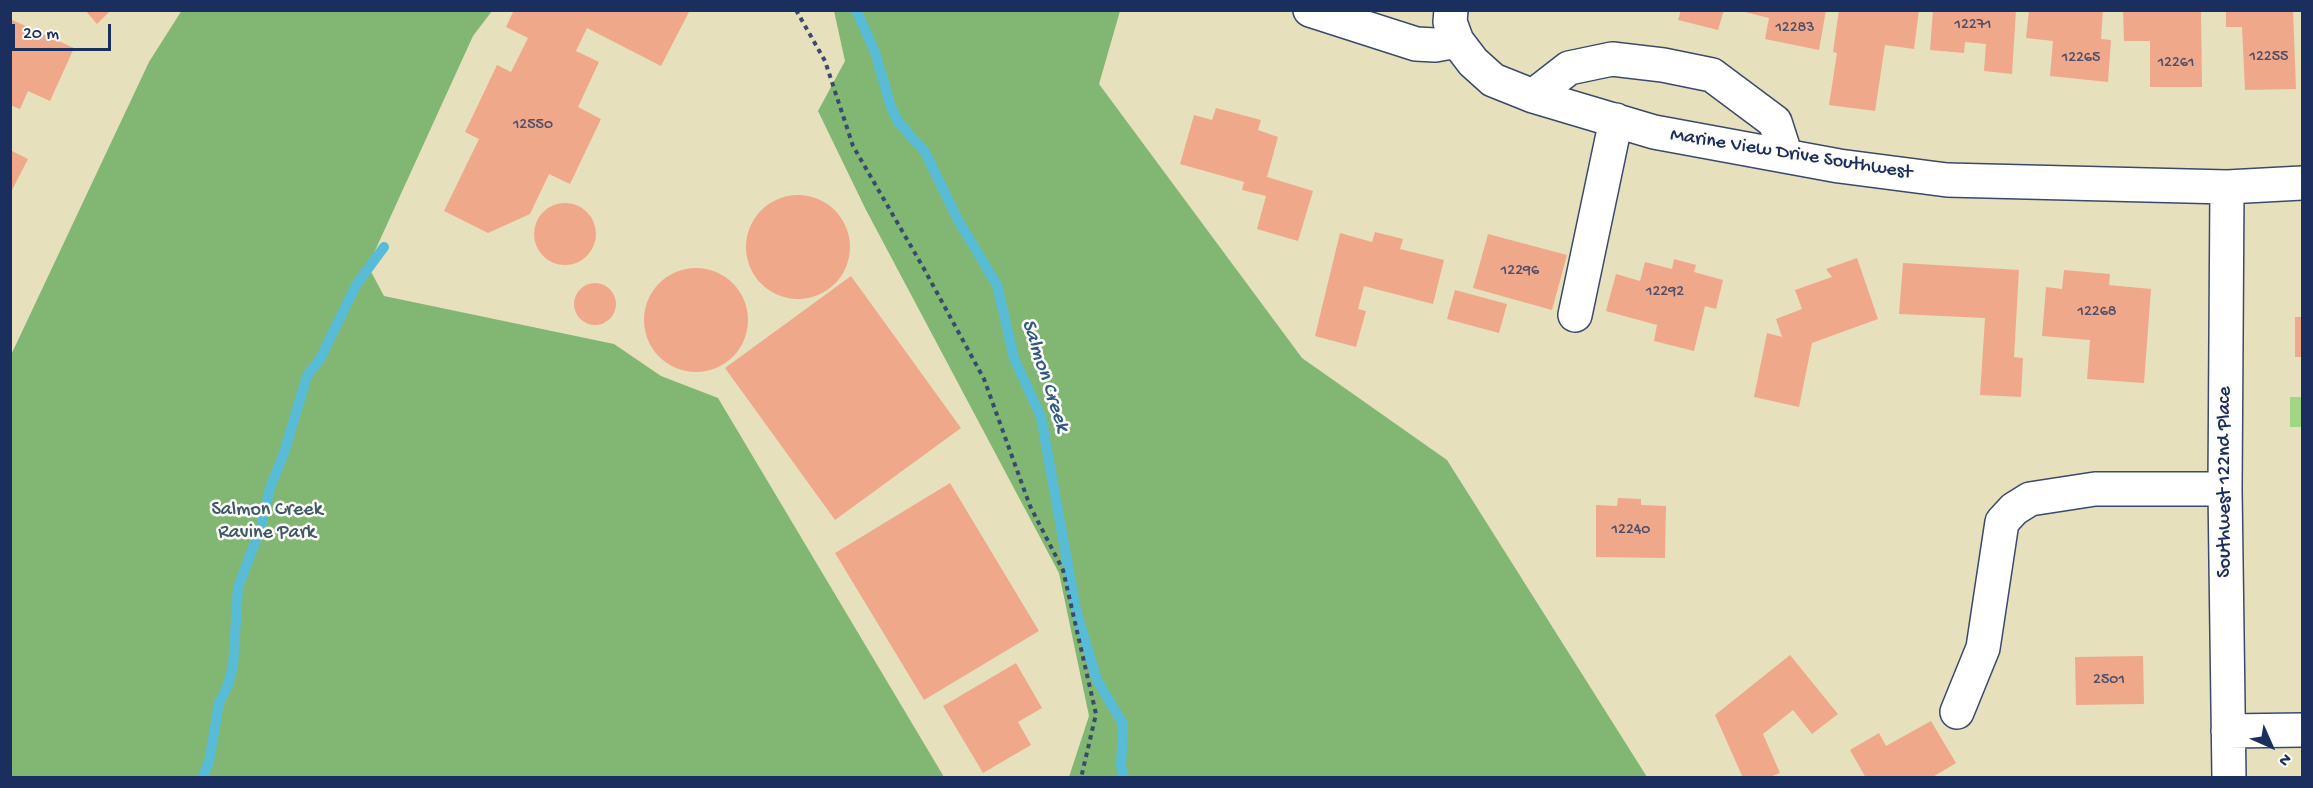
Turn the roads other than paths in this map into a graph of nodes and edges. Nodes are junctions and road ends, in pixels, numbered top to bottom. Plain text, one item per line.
1 (1310, 10) edge
2 (1454, 26) edge
3 (1533, 96) junction
4 (1616, 120) junction
5 (1786, 156) junction
6 (2302, 183) edge
7 (2227, 187) junction
8 (1575, 315) dead end
9 (2225, 489) junction
10 (1957, 712) dead end
11 (2302, 730) edge
12 (2228, 731) junction
13 (2229, 777) edge

1 - 2 street, Marine View Drive Southwest
2 - 3 street, Marine View Drive Southwest
3 - 4 street, Marine View Drive Southwest
3 - 5 street
4 - 5 street, Marine View Drive Southwest
4 - 8 street
5 - 7 street, Marine View Drive Southwest
6 - 7 street, Marine View Drive Southwest
7 - 9 street, Southwest 122nd Place
9 - 10 street
9 - 12 street, Southwest 122nd Place
11 - 12 street
12 - 13 street, Southwest 122nd Place

